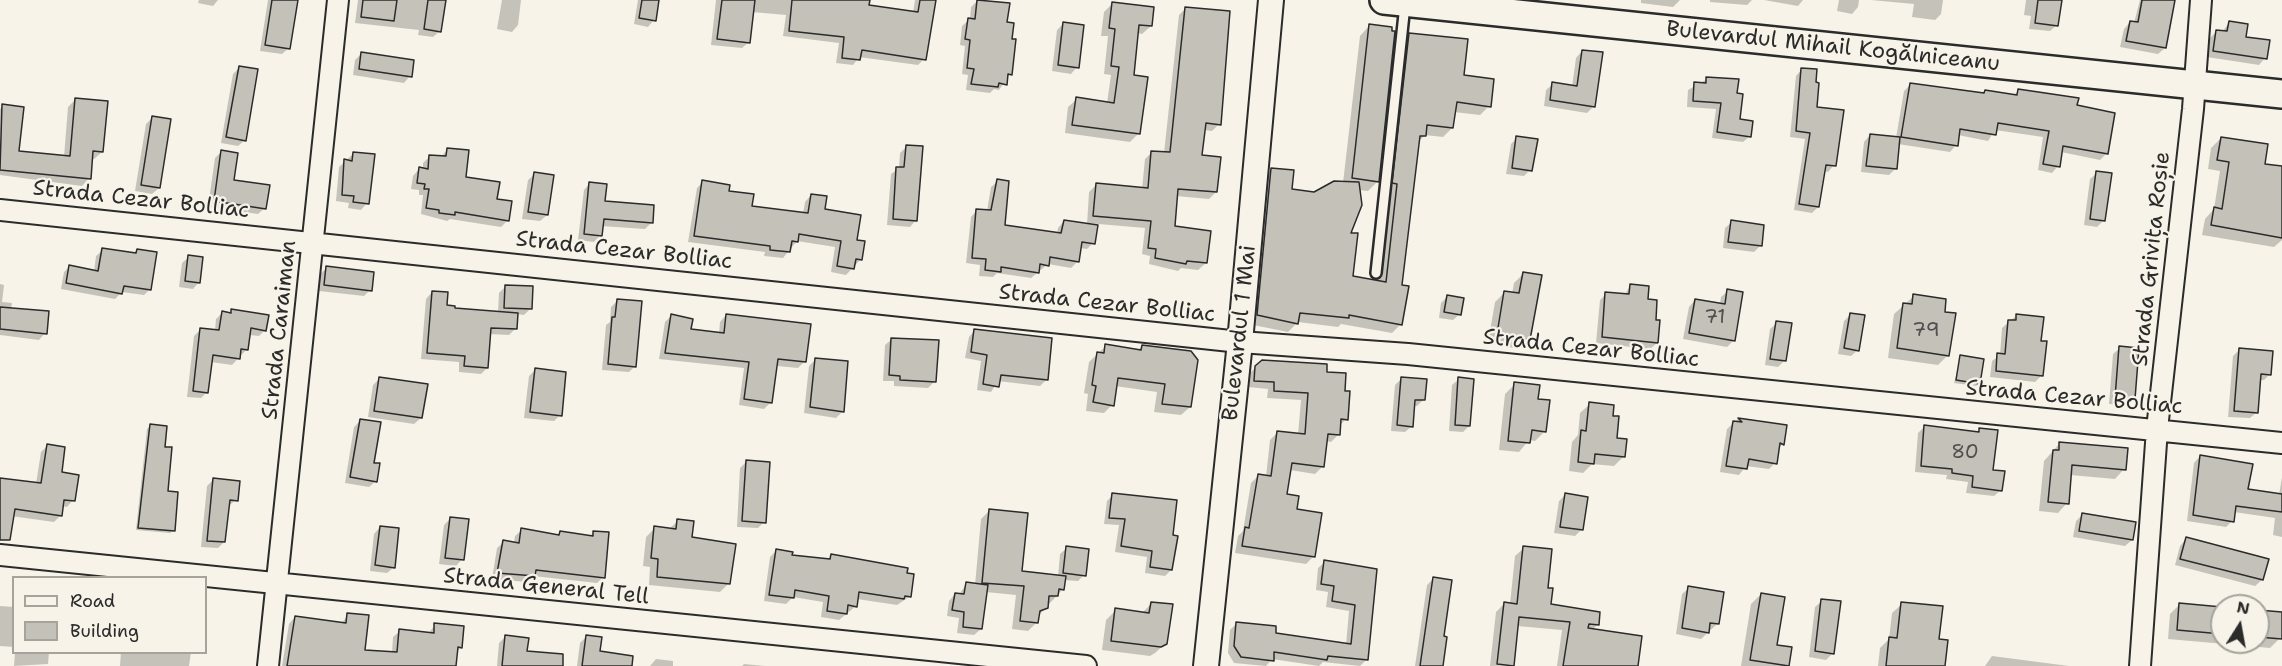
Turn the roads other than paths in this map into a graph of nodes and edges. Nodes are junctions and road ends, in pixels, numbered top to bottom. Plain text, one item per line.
1 (338, 0) edge
2 (1271, 0) edge
3 (2201, 0) edge
4 (1394, 1) edge
5 (2194, 85) junction
6 (2282, 94) edge
7 (0, 210) edge
8 (314, 242) junction
9 (1376, 273) dead end
10 (1240, 342) junction
11 (2157, 429) junction
12 (2282, 443) edge
13 (0, 555) edge
14 (276, 583) junction
15 (268, 666) edge
16 (1086, 666) edge
17 (1206, 666) edge
18 (2140, 666) edge

1 - 8 street, Strada Caraiman
2 - 10 street, Bulevardul 1 Mai
3 - 5 street, Strada Grivița Roșie
4 - 5 main road, Bulevardul Mihail Kogălniceanu
4 - 9 lane
5 - 6 main road, Bulevardul Mihail Kogălniceanu
5 - 11 street, Strada Grivița Roșie
7 - 8 street, Strada Cezar Bolliac
8 - 10 street, Strada Cezar Bolliac
8 - 14 street, Strada Caraiman
10 - 11 street, Strada Cezar Bolliac
10 - 17 street, Bulevardul 1 Mai
11 - 12 street, Strada Cezar Bolliac
11 - 18 street, Strada Grivița Roșie
13 - 14 street, Strada General Tell
14 - 15 street, Strada Caraiman
14 - 16 street, Strada General Tell

